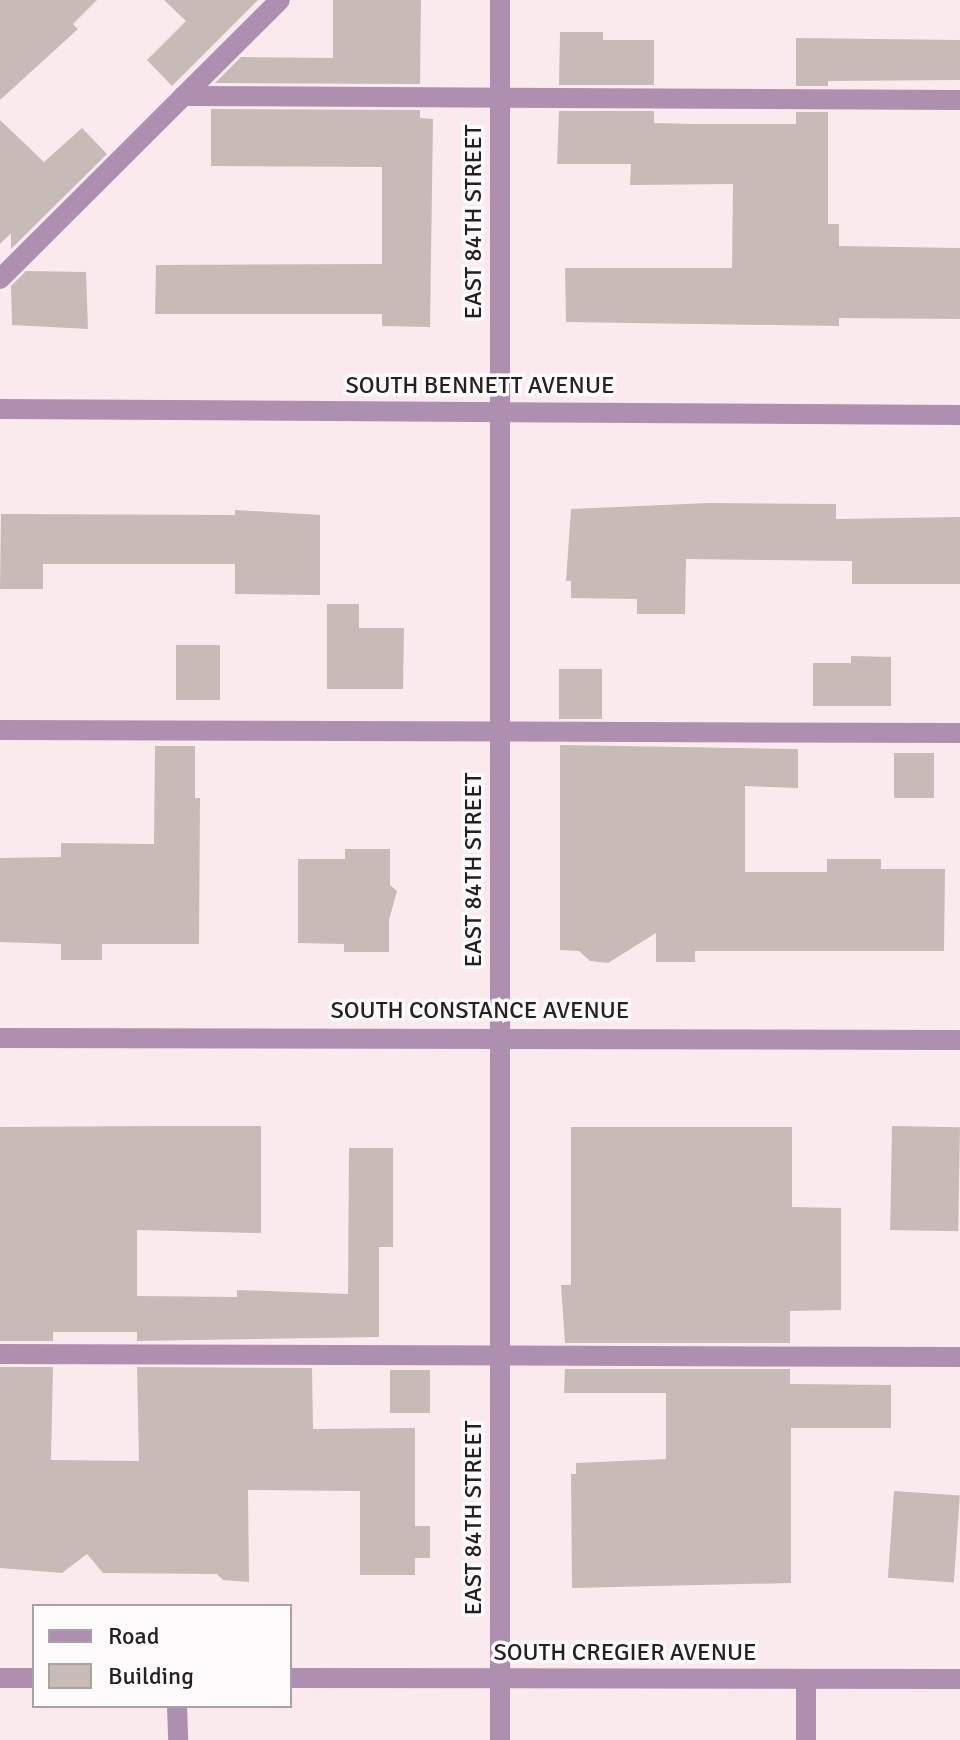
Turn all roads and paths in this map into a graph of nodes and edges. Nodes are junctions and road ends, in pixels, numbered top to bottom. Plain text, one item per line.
1 (280, 0) edge
2 (500, 0) edge
3 (183, 96) junction
4 (500, 97) junction
5 (960, 100) edge
6 (0, 279) edge
7 (0, 409) edge
8 (500, 413) junction
9 (960, 415) edge
10 (0, 730) edge
11 (500, 731) junction
12 (960, 733) edge
13 (500, 1037) junction
14 (0, 1038) edge
15 (960, 1040) edge
16 (0, 1354) edge
17 (500, 1356) junction
18 (960, 1357) edge
19 (0, 1678) edge
20 (32, 1678) edge
21 (292, 1678) edge
22 (501, 1678) junction
23 (806, 1679) junction
24 (960, 1679) edge
25 (177, 1708) edge
26 (178, 1740) edge
27 (500, 1740) edge
28 (806, 1740) edge

1 - 3 street
2 - 4 street, EAST 84TH STREET
3 - 4 street
3 - 6 street
4 - 5 street
4 - 8 street, EAST 84TH STREET
7 - 8 street, SOUTH BENNETT AVENUE
8 - 9 street, SOUTH BENNETT AVENUE
8 - 11 street, EAST 84TH STREET
10 - 11 street
11 - 12 street
11 - 13 street, EAST 84TH STREET
13 - 14 street, SOUTH CONSTANCE AVENUE
13 - 15 street, SOUTH CONSTANCE AVENUE
13 - 17 street, EAST 84TH STREET
16 - 17 street
17 - 18 street
17 - 22 street, EAST 84TH STREET
19 - 20 street
21 - 22 street, SOUTH CREGIER AVENUE
22 - 23 street, SOUTH CREGIER AVENUE
22 - 27 street, EAST 84TH STREET
23 - 24 street, SOUTH CREGIER AVENUE
23 - 28 street
25 - 26 street

